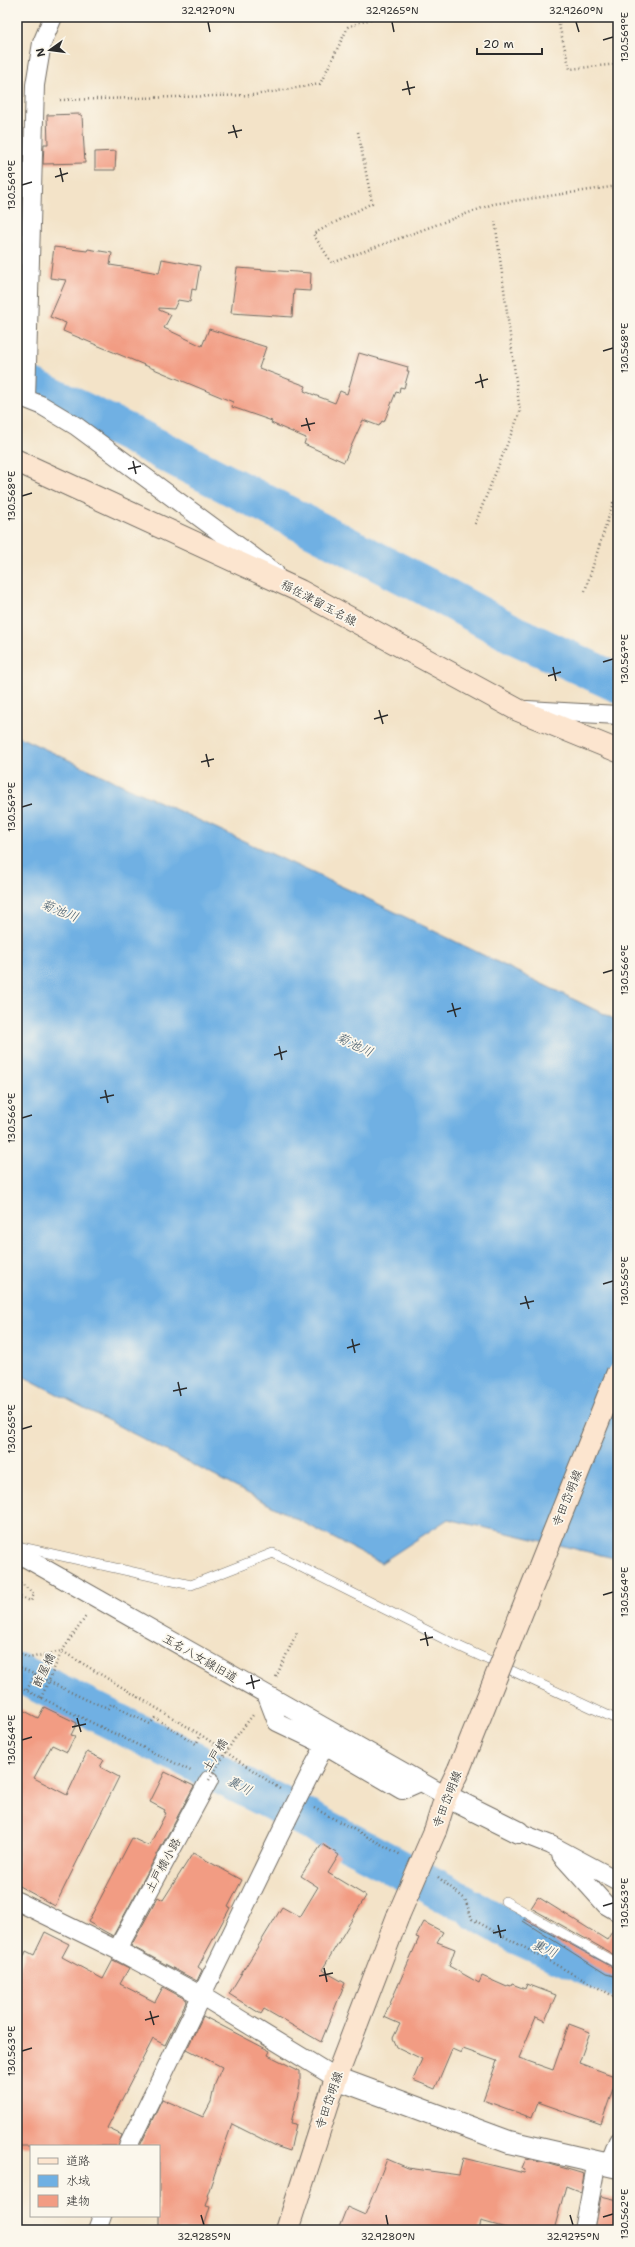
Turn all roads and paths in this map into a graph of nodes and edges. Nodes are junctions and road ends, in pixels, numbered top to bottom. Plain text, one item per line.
1 (53, 17) edge
2 (376, 17) edge
3 (557, 17) edge
4 (618, 64) edge
5 (60, 100) dead end
6 (358, 132) dead end
7 (618, 186) edge
8 (496, 220) dead end
9 (17, 460) edge
10 (618, 506) edge
11 (475, 524) dead end
12 (300, 591) junction
13 (585, 591) dead end
14 (518, 710) junction
15 (618, 715) edge
16 (618, 751) edge
17 (618, 1372) edge
18 (17, 1546) edge
19 (17, 1553) edge
20 (17, 1580) edge
21 (17, 1596) edge
22 (98, 1599) junction
23 (297, 1632) dead end
24 (62, 1651) junction
25 (17, 1652) edge
26 (17, 1666) edge
27 (35, 1674) junction
28 (17, 1686) edge
29 (27, 1690) junction
30 (267, 1696) junction
31 (41, 1698) junction
32 (618, 1720) edge
33 (325, 1745) junction
34 (202, 1777) junction
35 (420, 1782) junction
36 (446, 1796) junction
37 (518, 1832) joint
38 (551, 1845) junction
39 (618, 1881) edge
40 (17, 1901) edge
41 (505, 1901) dead end
42 (618, 1912) edge
43 (117, 1950) junction
44 (618, 1964) edge
45 (202, 1996) junction
46 (614, 2004) dead end
47 (618, 2004) edge
48 (336, 2078) junction
49 (618, 2141) edge
50 (128, 2145) edge
51 (608, 2164) edge
52 (102, 2217) edge
53 (97, 2230) edge
54 (287, 2230) edge
55 (584, 2230) edge

1 - 12 street
2 - 5 path
3 - 4 path
6 - 7 path
8 - 11 path
9 - 12 main road, 稲佐津留玉名線
10 - 13 path
12 - 14 main road, 稲佐津留玉名線
14 - 15 street
14 - 16 main road, 稲佐津留玉名線
17 - 36 main road, 寺田岱明線, bridge
18 - 32 lane
19 - 22 street, 玉名八女線旧道
20 - 21 path
22 - 24 path, 酢屋橋
22 - 30 street, 玉名八女線旧道
23 - 30 path, 土戸橋
24 - 25 path
24 - 27 path
24 - 31 path, 酢屋橋, bridge
26 - 27 path
27 - 29 path
28 - 29 path
29 - 31 path
30 - 33 street
30 - 34 path, 土戸橋, bridge
30 - 35 street, 玉名八女線旧道
31 - 34 path
33 - 35 street
33 - 45 street, bridge
34 - 43 street, 土戸橋小路
35 - 36 street, 玉名八女線旧道
36 - 37 street
36 - 48 main road, 寺田岱明線, bridge
37 - 38 street
38 - 39 street
38 - 42 street
40 - 43 street
41 - 44 lane
43 - 45 street
45 - 48 street
45 - 50 street
46 - 47 path
48 - 51 street
48 - 54 main road, 寺田岱明線
49 - 51 street
51 - 55 street
52 - 53 street

